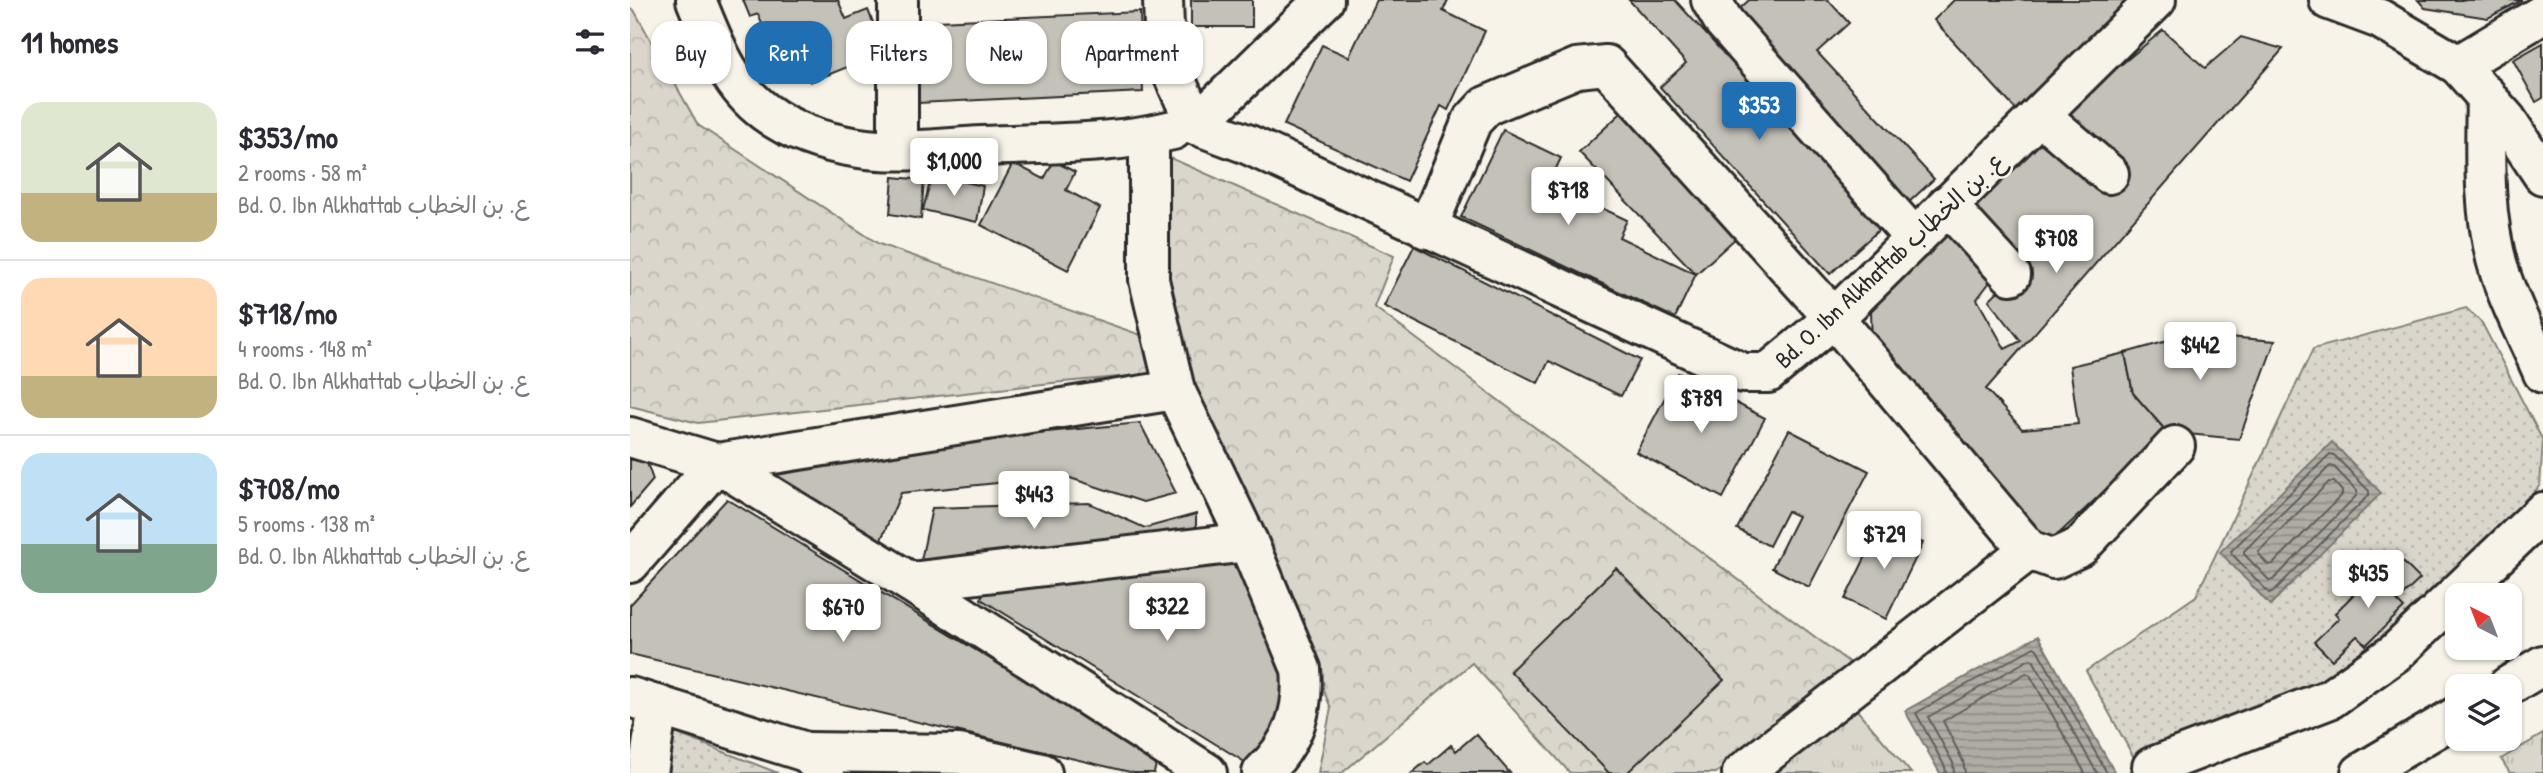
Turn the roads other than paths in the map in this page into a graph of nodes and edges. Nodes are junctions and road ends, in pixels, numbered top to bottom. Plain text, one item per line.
1 (696, 0) edge
2 (898, 0) edge
3 (1163, 0) edge
4 (1712, 0) edge
5 (2156, 0) edge
6 (2329, 0) edge
7 (1317, 3) edge
8 (2543, 14) edge
9 (2458, 65) junction
10 (2486, 95) junction
11 (2040, 117) junction
12 (1196, 125) junction
13 (1149, 136) junction
14 (898, 150) junction
15 (2538, 158) edge
16 (2109, 174) dead end
17 (1947, 205) junction
18 (1427, 229) junction
19 (1915, 239) junction
20 (2011, 275) dead end
21 (1834, 318) junction
22 (2543, 373) edge
23 (1175, 390) junction
24 (630, 437) edge
25 (2175, 446) dead end
26 (717, 463) junction
27 (2543, 512) edge
28 (1248, 542) junction
29 (2029, 550) junction
30 (630, 563) edge
31 (910, 582) junction
32 (2543, 665) edge
33 (2522, 678) edge
34 (644, 701) edge
35 (2445, 723) edge
36 (817, 762) edge
37 (2152, 767) dead end
38 (648, 773) edge
39 (1042, 773) edge
40 (1208, 773) edge
41 (1262, 773) edge
42 (1742, 773) edge
43 (2361, 773) edge

1 - 14 street
2 - 14 street
3 - 12 street
4 - 19 street
5 - 11 street, Bd. O. Ibn Alkhattab ع. بن الخطاب
6 - 9 street
7 - 12 street
8 - 9 street
9 - 10 street
10 - 15 street
10 - 22 street
11 - 16 street
11 - 17 street, Bd. O. Ibn Alkhattab ع. بن الخطاب
12 - 13 street
12 - 18 street, Bd. O. Ibn Alkhattab ع. بن الخطاب
13 - 14 street
13 - 23 street
17 - 19 street, Bd. O. Ibn Alkhattab ع. بن الخطاب
17 - 20 street
18 - 21 street, Bd. O. Ibn Alkhattab ع. بن الخطاب
18 - 21 street
19 - 21 street, Bd. O. Ibn Alkhattab ع. بن الخطاب
21 - 29 street
23 - 26 street
23 - 28 street
24 - 26 street
25 - 29 street
26 - 30 street
26 - 31 street
27 - 37 street
28 - 31 street
28 - 41 street
29 - 42 street
31 - 40 street
32 - 33 street
34 - 36 street
34 - 38 street
35 - 43 street
36 - 39 street

